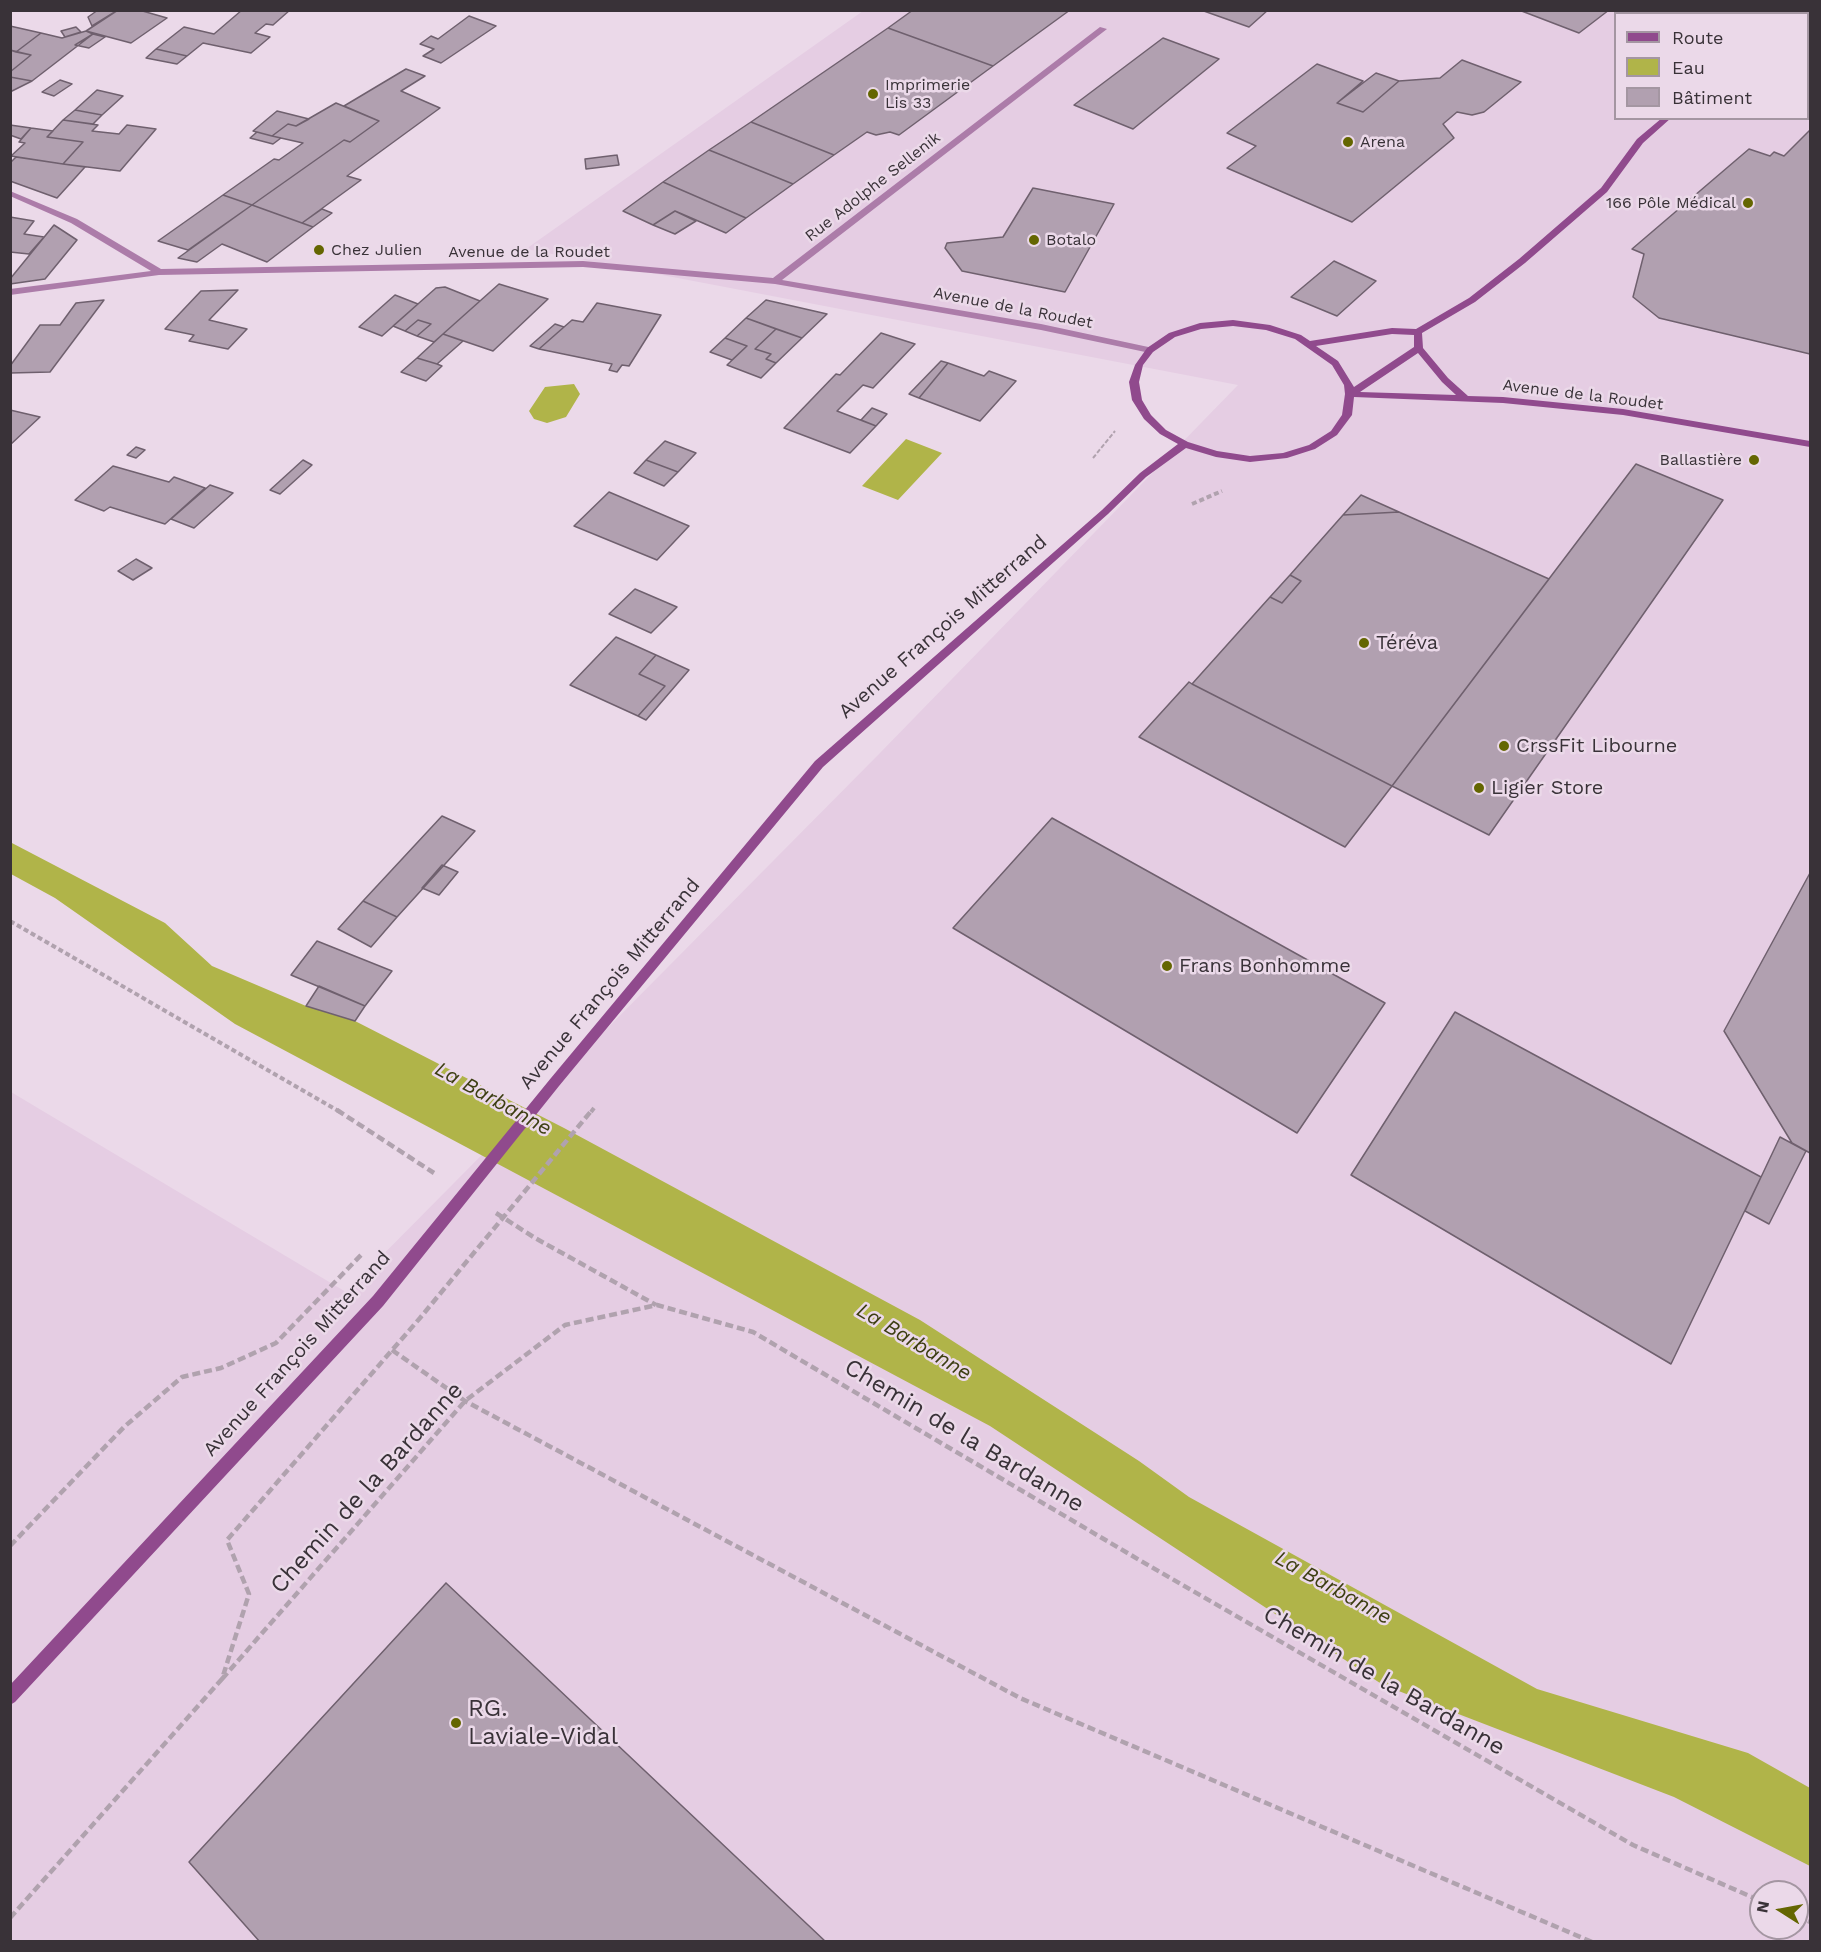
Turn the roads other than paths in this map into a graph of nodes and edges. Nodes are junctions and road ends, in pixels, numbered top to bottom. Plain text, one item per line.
1 (1103, 29) dead end
2 (1666, 120) edge
3 (10, 192) edge
4 (159, 272) junction
5 (775, 280) junction
6 (10, 292) edge
7 (1418, 332) junction
8 (1311, 344) junction
9 (1419, 348) junction
10 (1150, 350) junction
11 (1350, 394) junction
12 (1465, 398) junction
13 (1185, 444) junction
14 (1810, 444) edge
15 (10, 1697) edge

1 - 5 street, Rue Adolphe Sellenik
2 - 7 main road
3 - 4 street
4 - 5 street, Avenue de la Roudet
4 - 6 street, Avenue de la Roudet
5 - 10 street, Avenue de la Roudet
7 - 8 main road
7 - 9 main road
8 - 10 main road
8 - 11 main road
9 - 11 main road
9 - 12 main road
10 - 13 main road
11 - 12 main road, Avenue de la Roudet
11 - 13 main road
12 - 14 main road, Avenue de la Roudet
13 - 15 main road, Avenue François Mitterrand

